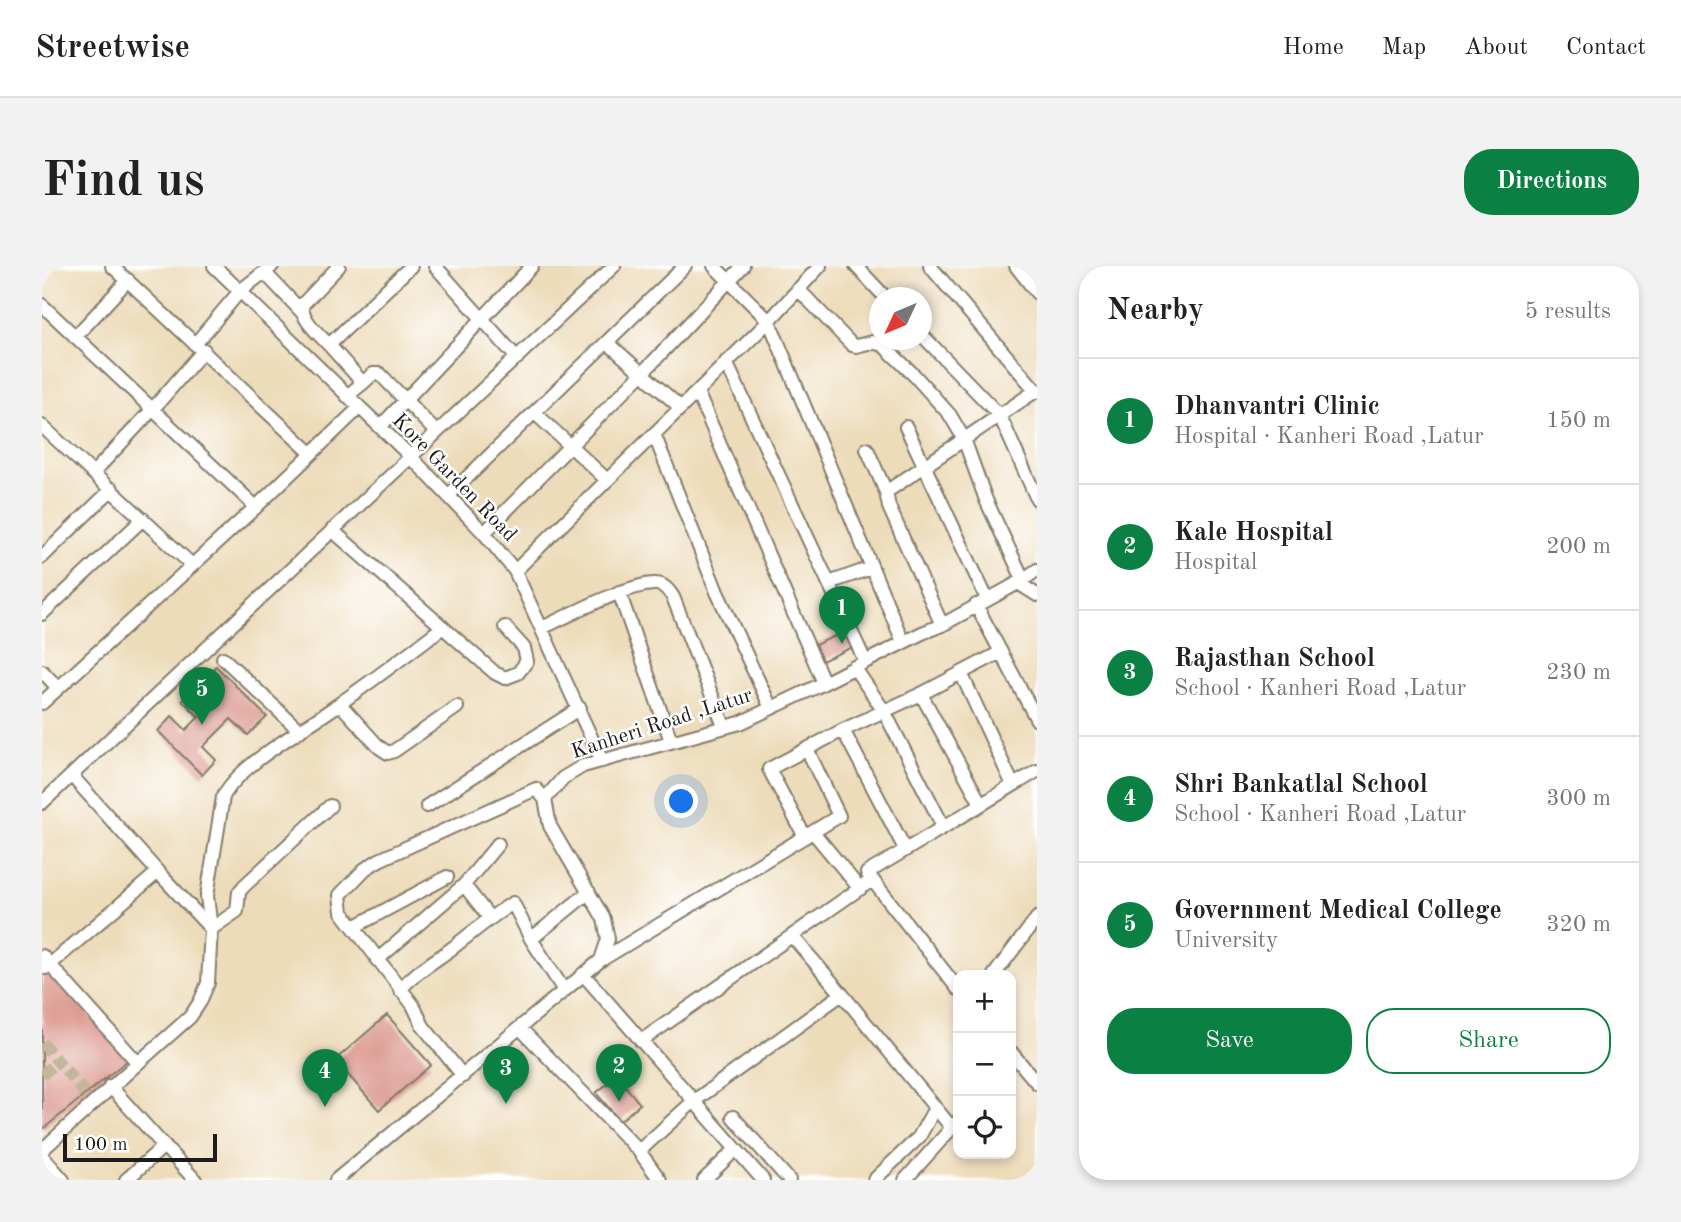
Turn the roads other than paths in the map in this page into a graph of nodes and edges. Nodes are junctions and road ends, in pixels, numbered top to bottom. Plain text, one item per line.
1 (113, 266) edge
2 (214, 266) edge
3 (339, 266) edge
4 (411, 266) edge
5 (435, 266) edge
6 (533, 266) edge
7 (685, 266) edge
8 (714, 266) edge
9 (743, 266) edge
10 (820, 266) edge
11 (856, 266) edge
12 (930, 266) edge
13 (1016, 266) edge
14 (609, 268) edge
15 (268, 269) edge
16 (128, 280) junction
17 (729, 281) junction
18 (876, 287) edge
19 (798, 289) junction
20 (240, 292) junction
21 (1037, 293) edge
22 (42, 305) edge
23 (302, 312) junction
24 (482, 317) junction
25 (769, 321) junction
26 (75, 337) junction
27 (608, 343) junction
28 (329, 345) junction
29 (932, 345) edge
30 (200, 346) junction
31 (517, 358) junction
32 (726, 362) junction
33 (642, 374) junction
34 (363, 383) junction
35 (1037, 391) edge
36 (697, 392) junction
37 (348, 397) junction
38 (405, 400) junction
39 (359, 408) junction
40 (681, 408) junction
41 (152, 410) junction
42 (536, 413) junction
43 (1000, 416) junction
44 (42, 426) edge
45 (380, 427) junction
46 (906, 427) dead end
47 (436, 432) junction
48 (654, 434) junction
49 (964, 439) junction
50 (570, 446) junction
51 (867, 450) dead end
52 (311, 453) junction
53 (410, 456) junction
54 (926, 465) junction
55 (94, 472) junction
56 (607, 480) junction
57 (111, 489) junction
58 (886, 492) junction
59 (448, 496) junction
60 (1037, 499) edge
61 (256, 507) junction
62 (143, 519) junction
63 (332, 530) junction
64 (484, 533) junction
65 (42, 557) edge
66 (192, 565) junction
67 (871, 568) junction
68 (1037, 570) edge
69 (515, 571) junction
70 (1020, 581) junction
71 (829, 583) junction
72 (620, 592) junction
73 (1037, 595) edge
74 (981, 602) junction
75 (42, 614) edge
76 (942, 625) junction
77 (443, 627) junction
78 (505, 627) dead end
79 (542, 628) junction
80 (903, 642) junction
81 (1001, 652) junction
82 (223, 658) dead end
83 (859, 664) junction
84 (42, 671) edge
85 (961, 673) junction
86 (824, 683) junction
87 (58, 688) junction
88 (921, 694) junction
89 (42, 703) edge
90 (340, 704) junction
91 (457, 707) dead end
92 (580, 708) junction
93 (771, 708) junction
94 (884, 711) junction
95 (1037, 720) edge
96 (724, 726) junction
97 (843, 730) junction
98 (300, 731) junction
99 (671, 741) junction
100 (807, 749) junction
101 (603, 761) junction
102 (1037, 771) edge
103 (72, 776) junction
104 (1013, 785) junction
105 (545, 799) junction
106 (42, 803) edge
107 (981, 804) junction
108 (330, 806) dead end
109 (427, 806) dead end
110 (943, 826) junction
111 (809, 834) junction
112 (498, 844) dead end
113 (905, 849) junction
114 (158, 872) junction
115 (447, 877) dead end
116 (872, 880) junction
117 (464, 886) junction
118 (860, 889) junction
119 (589, 892) junction
120 (489, 917) junction
121 (1037, 918) edge
122 (354, 928) junction
123 (211, 929) junction
124 (792, 936) junction
125 (531, 939) junction
126 (377, 960) junction
127 (601, 960) junction
128 (46, 963) edge
129 (997, 970) edge
130 (583, 974) junction
131 (953, 983) edge
132 (563, 989) junction
133 (400, 990) junction
134 (842, 994) junction
135 (520, 1028) junction
136 (641, 1041) junction
137 (1016, 1061) edge
138 (138, 1063) junction
139 (463, 1076) junction
140 (1037, 1083) edge
141 (110, 1086) junction
142 (694, 1101) junction
143 (935, 1108) junction
144 (733, 1117) dead end
145 (953, 1122) edge
146 (953, 1126) edge
147 (164, 1146) junction
148 (736, 1149) junction
149 (42, 1150) edge
150 (639, 1151) junction
151 (42, 1156) edge
152 (63, 1180) edge
153 (125, 1180) edge
154 (195, 1180) edge
155 (336, 1180) edge
156 (660, 1180) edge
157 (704, 1180) edge
158 (763, 1180) edge
159 (789, 1180) edge
160 (874, 1180) edge
161 (905, 1180) edge

1 - 16 street
2 - 20 street, Kore Garden Road
3 - 23 street
4 - 28 street
5 - 24 street
6 - 24 street
7 - 27 street
8 - 17 street
9 - 17 street
10 - 19 street
11 - 18 street
12 - 35 street
13 - 21 street
14 - 31 street
15 - 20 street
15 - 23 street
16 - 26 street
16 - 30 street
17 - 25 street
17 - 33 street
19 - 25 street
19 - 49 street
20 - 30 street
20 - 37 street, Kore Garden Road
22 - 26 street
23 - 28 street
24 - 31 street
24 - 38 street
25 - 32 street
25 - 67 street
26 - 41 street
27 - 33 street
27 - 42 street
28 - 34 street
29 - 43 street
30 - 41 street
30 - 52 street
31 - 47 street
32 - 36 street
32 - 71 street
33 - 40 street
33 - 50 street
34 - 37 street
34 - 38 street
35 - 43 street
36 - 40 street
36 - 86 street
37 - 39 street, Kore Garden Road
38 - 45 street
38 - 47 street
39 - 45 street, Kore Garden Road
39 - 52 street
40 - 48 street
41 - 55 street
41 - 61 street
42 - 50 street
42 - 59 street
43 - 49 street
43 - 60 street
44 - 55 street
45 - 53 street, Kore Garden Road
46 - 54 street
47 - 53 street
48 - 56 street
48 - 93 street
49 - 54 street
49 - 70 street
50 - 56 street
50 - 64 street
51 - 58 street
52 - 61 street
53 - 59 street, Kore Garden Road
53 - 63 street
54 - 58 street
54 - 74 street
55 - 57 street
56 - 69 street
57 - 62 street
57 - 65 street
58 - 76 street
59 - 64 street, Kore Garden Road
61 - 66 street
62 - 66 street
62 - 75 street
63 - 77 street
63 - 103 street
64 - 69 street, Kore Garden Road
66 - 87 street
67 - 71 street
67 - 80 street
68 - 70 street, Kanheri Road ,Latur
69 - 79 street, Kore Garden Road
70 - 73 street
70 - 74 street, Kanheri Road ,Latur
71 - 83 street
72 - 79 street
72 - 96 street
72 - 99 street
74 - 76 street, Kanheri Road ,Latur
74 - 81 street
76 - 80 street, Kanheri Road ,Latur
77 - 78 street
77 - 90 street
79 - 92 street, Kore Garden Road
80 - 83 street, Kanheri Road ,Latur
81 - 85 street
81 - 95 street
82 - 98 street
83 - 86 street, Kanheri Road ,Latur
83 - 94 street
84 - 87 street
85 - 88 street
85 - 104 street
86 - 93 street, Kanheri Road ,Latur
87 - 89 street
88 - 94 street
88 - 107 street
90 - 91 street
90 - 98 street
92 - 101 street, Kore Garden Road
92 - 109 street
93 - 96 street, Kanheri Road ,Latur
94 - 97 street
94 - 110 street
96 - 99 street, Kanheri Road ,Latur
97 - 100 street
97 - 113 street
98 - 123 street
99 - 101 street, Kanheri Road ,Latur
100 - 111 street
100 - 111 street
101 - 105 street, Kanheri Road ,Latur
102 - 104 street
103 - 106 street
103 - 114 street
104 - 107 street
105 - 119 street
105 - 122 street
107 - 110 street
108 - 123 street
110 - 113 street
111 - 118 street
111 - 127 street
112 - 117 street
113 - 116 street
114 - 123 street
114 - 128 street
115 - 122 street
116 - 118 street
116 - 131 street
117 - 120 street
117 - 126 street
118 - 124 street
119 - 125 street
119 - 127 street
120 - 125 street
120 - 133 street
121 - 129 street
122 - 126 street
123 - 138 street
124 - 134 street
124 - 136 street
125 - 132 street
126 - 133 street
127 - 130 street
128 - 138 street
130 - 132 street
130 - 136 street
132 - 135 street
133 - 139 street
134 - 142 street
134 - 143 street
135 - 139 street
135 - 150 street
136 - 142 street
137 - 140 street
138 - 141 street
139 - 155 street
141 - 147 street
141 - 149 street
142 - 148 street
142 - 150 street
143 - 145 street
143 - 160 street
144 - 159 street
146 - 161 street
147 - 153 street
147 - 154 street
148 - 157 street
148 - 158 street
150 - 156 street
151 - 152 street

